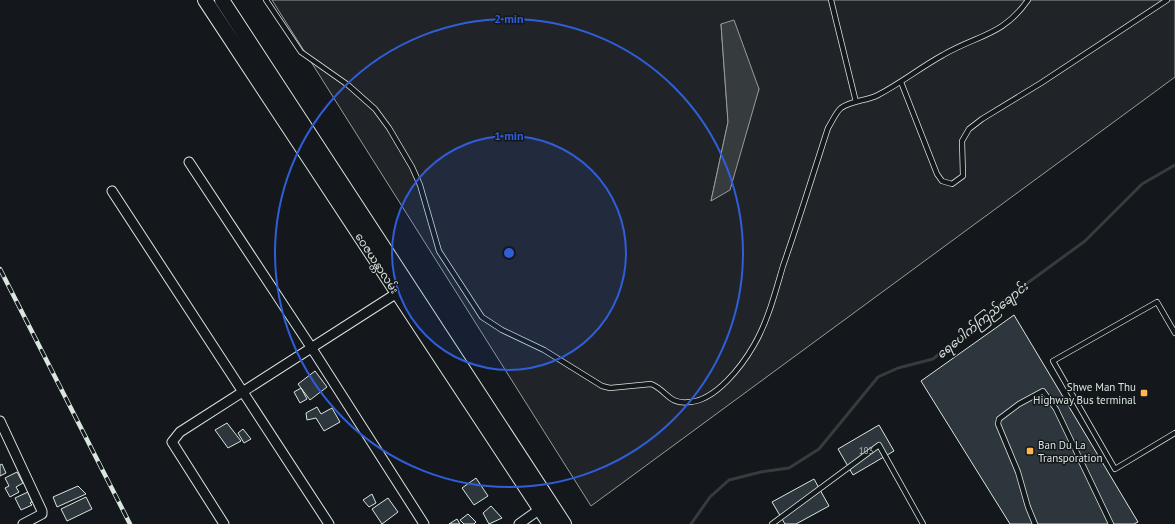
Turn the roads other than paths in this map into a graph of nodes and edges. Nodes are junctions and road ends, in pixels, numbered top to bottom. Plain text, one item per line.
1 (205, 0) edge
2 (222, 0) edge
3 (266, 0) edge
4 (831, 0) edge
5 (1028, 0) edge
6 (1167, 0) edge
7 (901, 82) junction
8 (856, 102) junction
9 (190, 162) dead end
10 (112, 191) dead end
11 (397, 293) junction
12 (1175, 333) edge
13 (311, 347) junction
14 (242, 391) junction
15 (0, 422) edge
16 (1175, 433) edge
17 (540, 509) junction
18 (23, 524) edge
19 (224, 524) edge
20 (329, 524) edge
21 (424, 524) edge
22 (519, 524) edge
23 (550, 524) edge
24 (564, 524) edge
25 (772, 524) edge
26 (924, 524) edge
27 (1035, 524) edge
28 (1110, 524) edge

1 - 11 main road, ဝေဇယန္တာလမ်း
2 - 24 main road, ဝေဇယန္တာလမ်း
3 - 8 lane
4 - 8 lane
5 - 7 lane
6 - 7 lane
7 - 8 lane
9 - 13 street
10 - 14 street
11 - 13 street
11 - 17 main road, ဝေဇယန္တာလမ်း
12 - 16 lane
13 - 14 street
13 - 21 street
14 - 19 street
14 - 20 street
15 - 18 street
17 - 22 street
17 - 23 main road, ဝေဇယန္တာလမ်း
25 - 26 lane
27 - 28 lane

